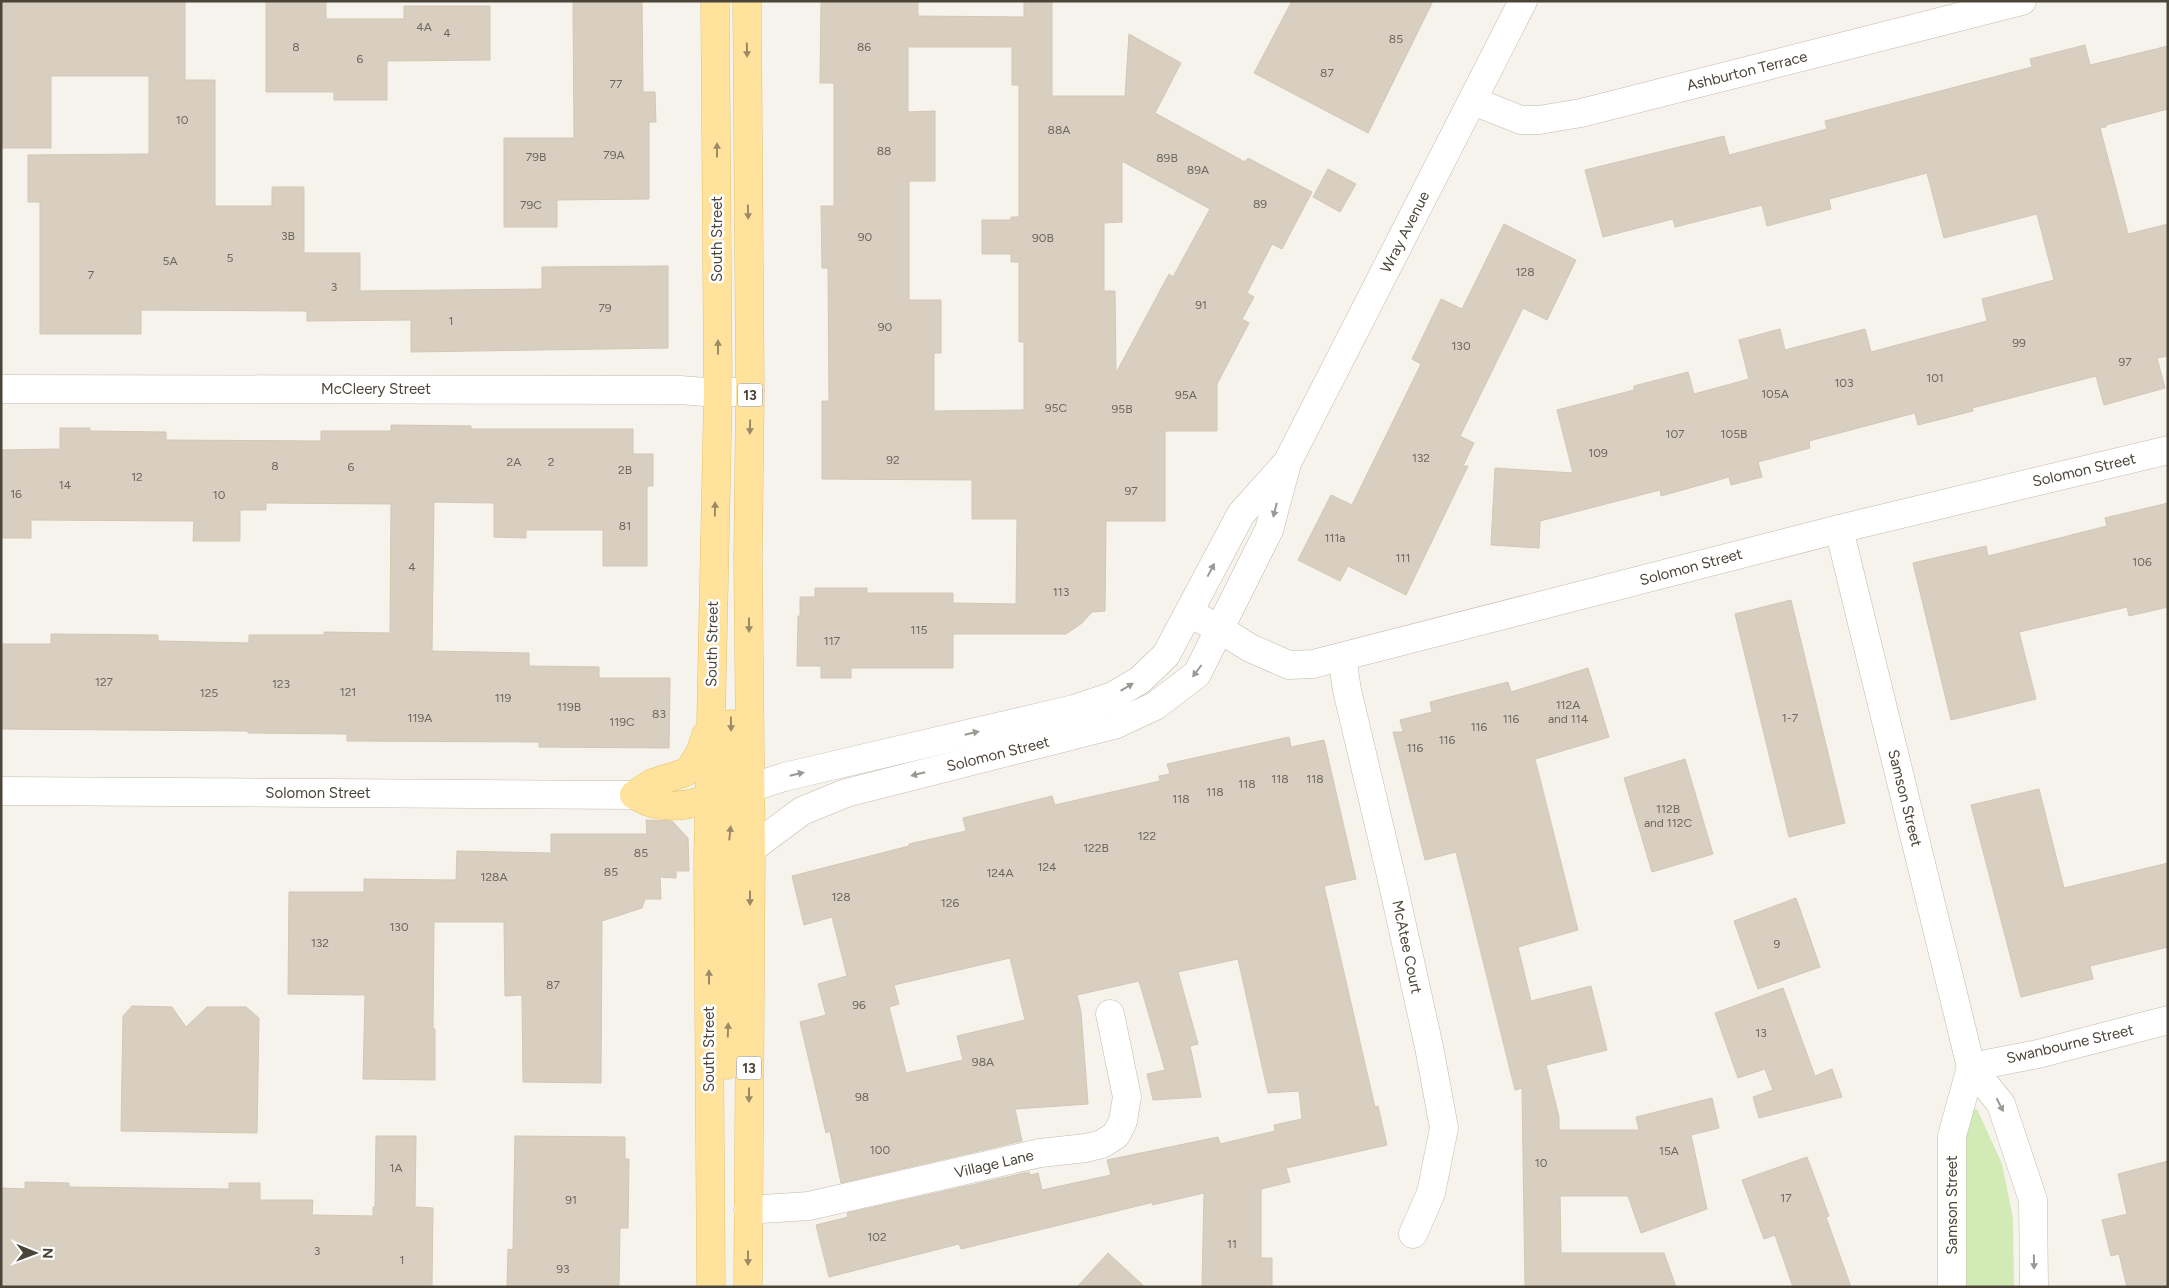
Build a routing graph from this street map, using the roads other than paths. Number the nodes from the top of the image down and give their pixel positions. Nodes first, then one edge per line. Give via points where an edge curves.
1 (716, 1) edge
2 (746, 1) edge
3 (1523, 1) edge
4 (2022, 1) edge
5 (1472, 101) junction
6 (1, 388) edge
7 (750, 391) junction
8 (718, 393) junction
9 (2168, 450) edge
10 (1286, 463) junction
11 (1839, 529) junction
12 (1188, 613) junction
13 (1220, 629) junction
14 (1342, 657) junction
15 (710, 718) junction
16 (668, 777) junction
17 (723, 787) junction
18 (1, 791) edge
19 (634, 795) junction
20 (670, 805) junction
21 (708, 835) junction
22 (751, 849) junction
23 (1110, 1014) dead end
24 (2168, 1020) edge
25 (1971, 1067) junction
26 (710, 1183) junction
27 (748, 1210) junction
28 (1413, 1234) dead end
29 (711, 1287) edge
30 (748, 1287) edge
31 (1952, 1287) edge
32 (2034, 1287) edge

8 -> 1 main road, South Street / 13
2 -> 7 main road, South Street / 13
3 - 5 street, Wray Avenue
4 - 5 street, Ashburton Terrace via 1581,113 1521,120
5 - 10 street, Wray Avenue
6 - 8 street, McCleery Street via 670,390
7 - 8 street, McCleery Street
7 -> 17 main road, South Street / 13 via 748,556
15 -> 8 main road, South Street / 13
9 - 11 street, Solomon Street
12 -> 10 street, Wray Avenue via 1241,514
10 -> 13 street, Wray Avenue via 1269,530
11 - 14 street, Solomon Street
11 - 25 street, Samson Street
12 - 13 street, Solomon Street
17 -> 12 street, Solomon Street via 784,777 1074,709 1113,696 1140,680 1166,655
13 - 14 street, Solomon Street via 1250,648 1289,665 1313,664
13 -> 22 street, Solomon Street via 1197,674 1155,706 1136,716 846,793 802,811
14 - 28 street, McAtee Court via 1425,1028 1444,1128 1431,1193
15 - 16 main road via 704,746 694,764 684,773
15 - 17 main road, South Street / 13
16 - 17 main road
16 - 19 main road via 645,786
17 - 20 main road via 688,805
17 - 21 main road, South Street / 13
17 - 22 main road, South Street / 13
26 -> 17 main road via 723,1109 727,1062 729,837 737,804
18 - 19 street, Solomon Street
19 - 20 main road via 654,804
20 - 21 main road via 691,814
26 -> 21 main road, South Street / 13
22 -> 27 main road, South Street / 13
23 - 27 street, Village Lane via 1127,1097 1123,1122 1116,1135 1102,1144 1040,1153 809,1206
24 - 25 street, Swanbourne Street via 2038,1054
25 - 31 street, Samson Street via 1952,1136
25 -> 32 street, Samson Street via 2001,1104 2033,1200
26 - 29 main road, South Street / 13
27 -> 30 main road, South Street / 13

